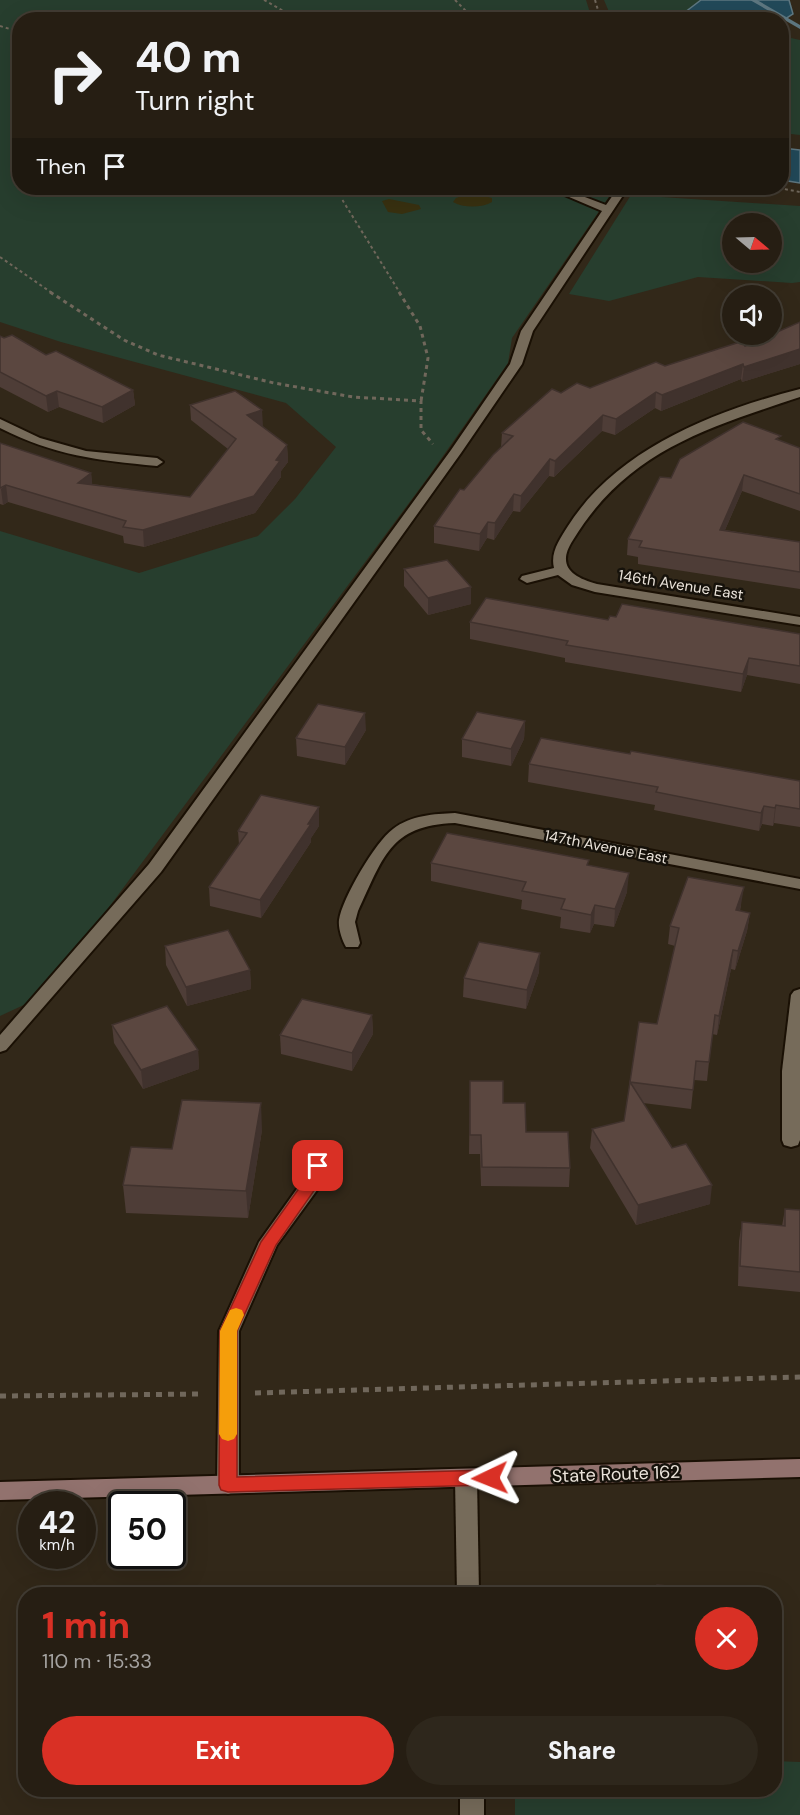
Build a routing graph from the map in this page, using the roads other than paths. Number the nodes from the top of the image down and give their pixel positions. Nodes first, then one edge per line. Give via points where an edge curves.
1 (571, 195) edge
2 (618, 195) edge
3 (607, 209) junction
4 (800, 393) edge
5 (784, 398) junction
6 (800, 407) edge
7 (0, 423) edge
8 (158, 462) dead end
9 (561, 570) junction
10 (527, 579) dead end
11 (800, 621) edge
12 (800, 884) edge
13 (352, 943) dead end
14 (800, 995) edge
15 (0, 1046) edge
16 (791, 1140) dead end
17 (318, 1166) dead end
18 (800, 1468) edge
19 (466, 1478) junction
20 (228, 1485) junction
21 (0, 1491) edge
22 (468, 1587) edge
23 (472, 1797) edge
24 (472, 1815) edge

1 - 3 street
2 - 3 street
3 - 15 street via 527,331 516,364 156,868
4 - 5 street
5 - 6 street
5 - 9 street via 671,440 612,481 583,511 566,539 557,556
7 - 8 street via 36,441 85,455
9 - 10 street
9 - 11 street, 146th Avenue East via 580,584 595,588
12 - 13 street, 147th Avenue East via 438,817 412,824 382,847 350,911 347,922
14 - 16 street via 791,1071
17 - 20 street via 313,1181 269,1242 228,1331
18 - 19 main road, State Route 162
19 - 20 main road, State Route 162
19 - 22 street
20 - 21 main road, State Route 162
23 - 24 street

